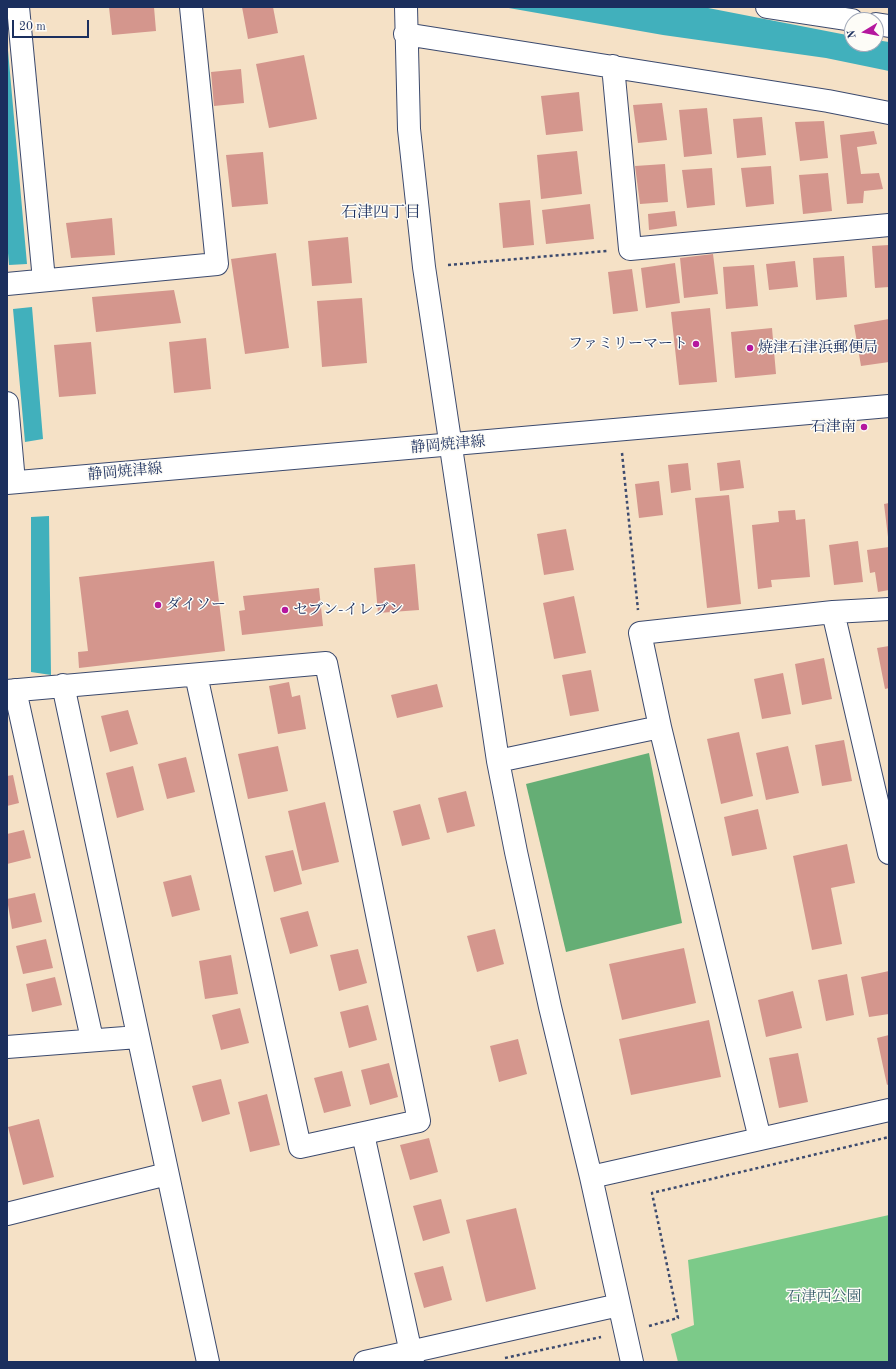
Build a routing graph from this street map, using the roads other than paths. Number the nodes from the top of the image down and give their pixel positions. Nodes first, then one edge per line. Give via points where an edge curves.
1 (18, 7) edge
2 (191, 7) edge
3 (406, 7) edge
4 (767, 7) edge
5 (844, 19) edge
6 (405, 34) junction
7 (613, 66) junction
8 (889, 113) edge
9 (889, 225) edge
10 (44, 280) junction
11 (7, 284) edge
12 (7, 403) edge
13 (889, 406) edge
14 (452, 444) junction
15 (11, 482) edge
16 (889, 609) edge
17 (833, 612) junction
18 (196, 675) junction
19 (63, 685) junction
20 (11, 691) edge
21 (660, 727) junction
22 (498, 761) junction
23 (889, 853) edge
24 (138, 1037) junction
25 (92, 1039) junction
26 (7, 1047) edge
27 (889, 1110) edge
28 (363, 1134) junction
29 (760, 1139) junction
30 (167, 1174) junction
31 (591, 1177) junction
32 (7, 1214) edge
33 (619, 1305) junction
34 (412, 1357) edge
35 (208, 1362) edge
36 (365, 1362) edge
37 (632, 1362) edge

1 - 10 street
2 - 10 street via 217,264
3 - 6 street
4 - 5 street
6 - 7 street
6 - 14 street via 409,129 424,267
7 - 8 street
7 - 9 street via 630,249
10 - 11 street
12 - 15 street
13 - 14 street, 静岡焼津線
14 - 15 street, 静岡焼津線
14 - 22 street
16 - 17 street
17 - 21 street via 640,633
17 - 23 street
18 - 19 street
18 - 28 street via 300,1147
18 - 28 street via 326,663 419,1121
19 - 20 street
19 - 24 street
20 - 25 street
21 - 22 street
21 - 29 street
22 - 31 street via 550,1007
24 - 25 street
24 - 30 street
25 - 26 street
27 - 29 street
28 - 34 street
29 - 31 street
30 - 32 street
30 - 35 street
31 - 33 street
33 - 34 street
33 - 37 street
34 - 36 street

